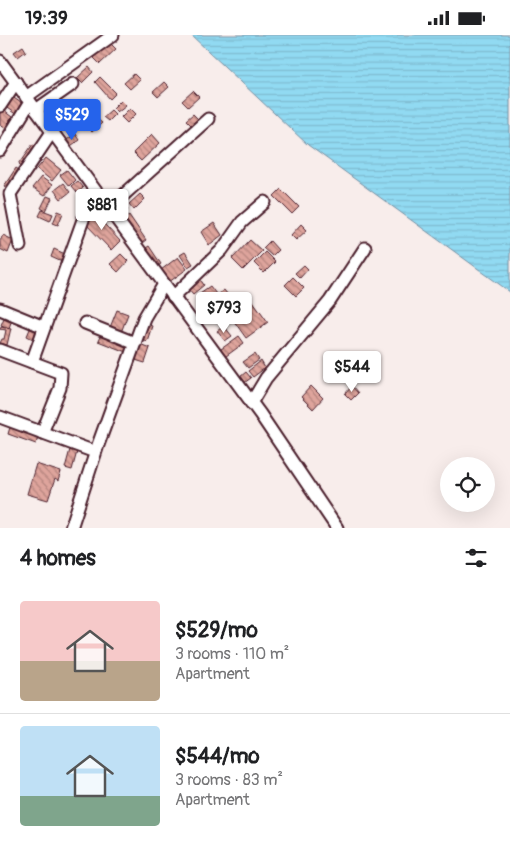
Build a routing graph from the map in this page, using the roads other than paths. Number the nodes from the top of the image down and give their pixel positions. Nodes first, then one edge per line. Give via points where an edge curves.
1 (113, 35) edge
2 (0, 61) edge
3 (16, 83) junction
4 (73, 84) dead end
5 (31, 103) junction
6 (0, 106) edge
7 (208, 119) dead end
8 (52, 133) junction
9 (0, 151) edge
10 (265, 201) dead end
11 (104, 204) junction
12 (20, 247) dead end
13 (365, 248) dead end
14 (164, 284) junction
15 (173, 297) junction
16 (0, 309) edge
17 (85, 323) dead end
18 (44, 327) junction
19 (135, 343) junction
20 (0, 350) edge
21 (32, 362) junction
22 (251, 403) junction
23 (0, 417) edge
24 (42, 433) junction
25 (95, 452) junction
26 (71, 528) edge
27 (337, 528) edge

1 - 5 street
2 - 3 street
3 - 5 street
3 - 6 street
4 - 5 street
5 - 8 street
5 - 9 street
7 - 11 street
8 - 11 street
8 - 12 street via 10,194
10 - 15 street via 242,222 222,251
11 - 14 street
11 - 18 street via 84,217
13 - 22 street via 330,301 266,378
14 - 15 street
14 - 19 street via 144,318
15 - 22 street
16 - 18 street
17 - 19 street
18 - 21 street
19 - 25 street
20 - 21 street
21 - 24 street via 62,373 60,388
22 - 27 street
23 - 24 street
24 - 25 street
25 - 26 street

